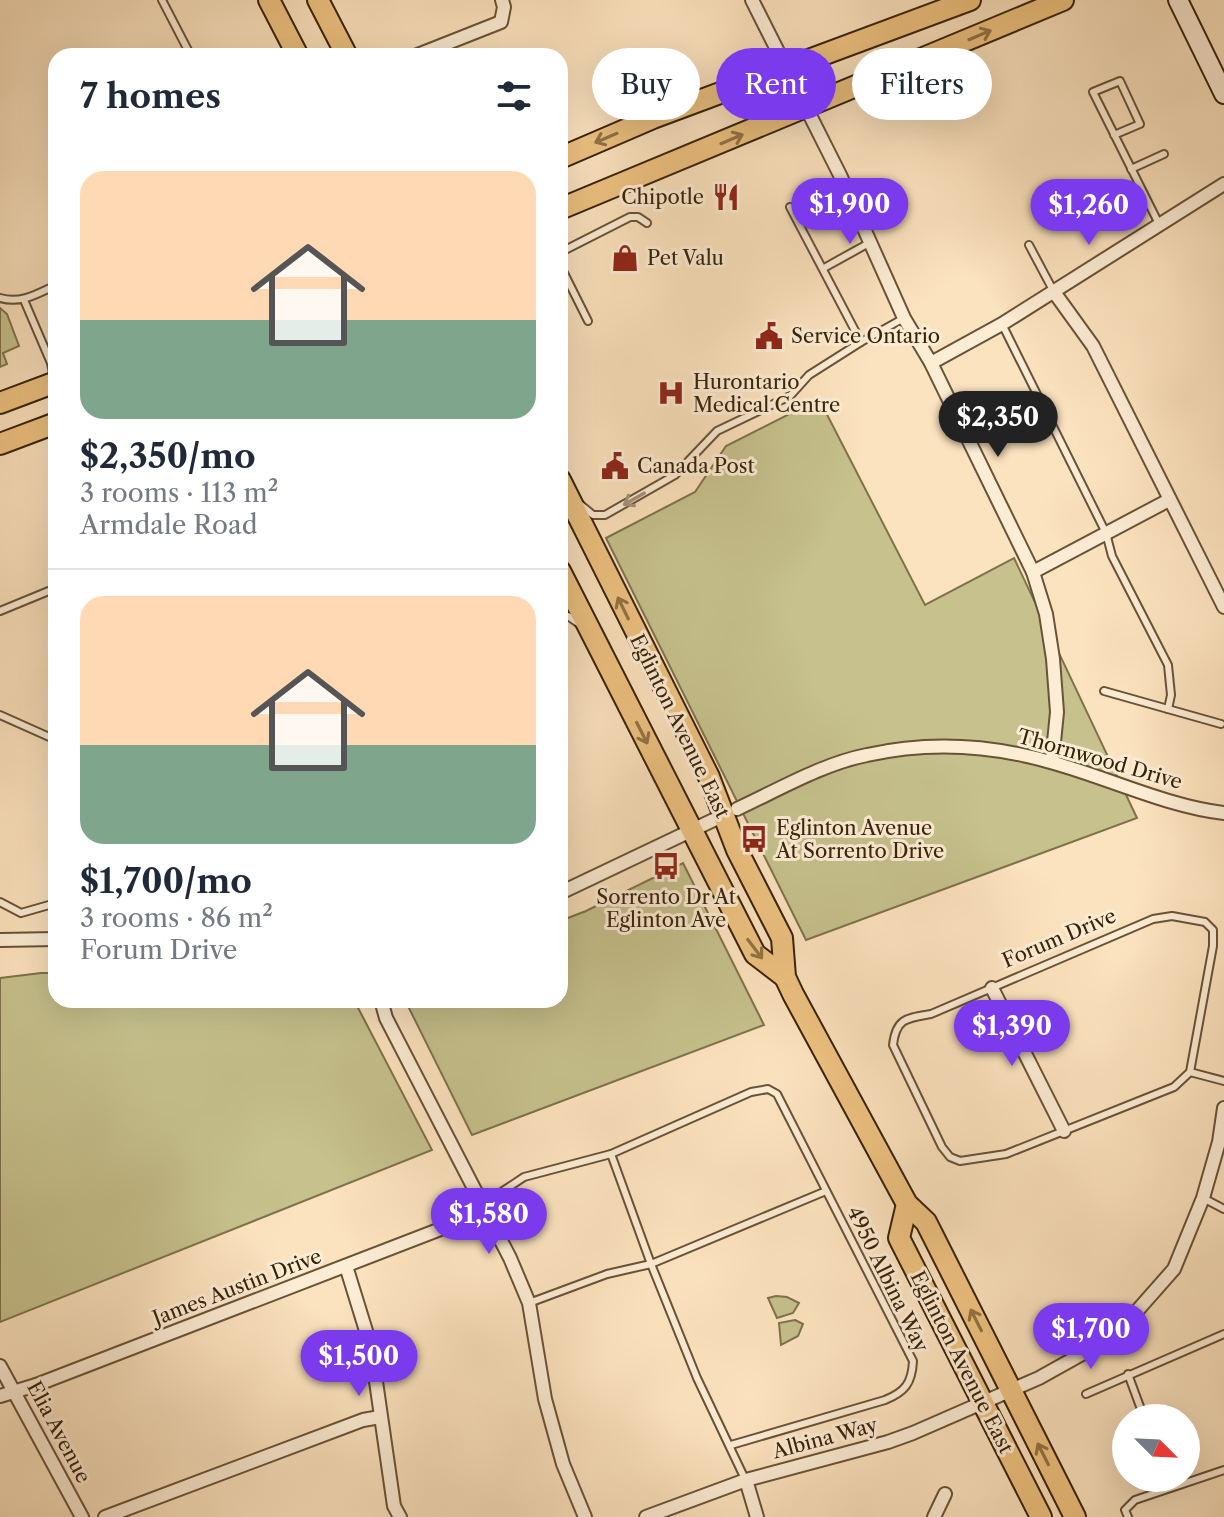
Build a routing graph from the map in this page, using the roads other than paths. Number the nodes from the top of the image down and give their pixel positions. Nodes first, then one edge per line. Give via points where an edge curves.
1 (162, 0) edge
2 (269, 0) edge
3 (318, 0) edge
4 (502, 0) edge
5 (752, 0) edge
6 (1063, 0) edge
7 (1178, 0) edge
8 (960, 2) edge
9 (187, 48) edge
10 (294, 48) edge
11 (344, 48) edge
12 (435, 48) edge
13 (775, 48) edge
14 (836, 50) edge
15 (1224, 94) edge
16 (716, 95) edge
17 (836, 95) edge
18 (776, 120) edge
19 (811, 120) edge
20 (1114, 135) junction
21 (1164, 154) dead end
22 (568, 155) edge
23 (1131, 169) junction
24 (1224, 184) edge
25 (568, 206) edge
26 (790, 207) dead end
27 (647, 223) dead end
28 (1159, 224) junction
29 (869, 243) junction
30 (1029, 245) dead end
31 (568, 250) edge
32 (824, 268) junction
33 (568, 281) edge
34 (48, 289) edge
35 (1054, 292) junction
36 (0, 298) edge
37 (24, 300) junction
38 (904, 318) junction
39 (588, 321) dead end
40 (1002, 324) junction
41 (861, 342) junction
42 (48, 356) edge
43 (931, 363) junction
44 (48, 386) edge
45 (0, 403) edge
46 (48, 426) edge
47 (0, 444) edge
48 (568, 491) edge
49 (568, 496) edge
50 (1169, 500) junction
51 (1106, 533) junction
52 (1033, 572) junction
53 (568, 587) edge
54 (48, 591) edge
55 (1224, 607) edge
56 (0, 611) edge
57 (568, 616) edge
58 (591, 632) junction
59 (1104, 691) dead end
60 (1168, 709) junction
61 (0, 715) edge
62 (1221, 724) dead end
63 (48, 736) edge
64 (1052, 762) junction
65 (730, 812) junction
66 (1224, 813) edge
67 (692, 830) junction
68 (568, 889) edge
69 (0, 902) edge
70 (48, 905) edge
71 (48, 939) edge
72 (0, 940) edge
73 (785, 977) junction
74 (992, 988) junction
75 (383, 1008) edge
76 (1190, 1072) junction
77 (1224, 1081) edge
78 (1224, 1108) edge
79 (1064, 1131) junction
80 (611, 1154) junction
81 (826, 1191) junction
82 (1203, 1198) junction
83 (907, 1204) junction
84 (484, 1208) junction
85 (1224, 1209) edge
86 (651, 1264) junction
87 (346, 1266) junction
88 (529, 1303) junction
89 (1224, 1334) edge
90 (0, 1366) edge
91 (1128, 1374) junction
92 (1011, 1390) junction
93 (16, 1393) junction
94 (1086, 1394) dead end
95 (0, 1396) edge
96 (983, 1402) junction
97 (1139, 1404) edge
98 (380, 1417) junction
99 (731, 1445) junction
100 (1224, 1470) edge
101 (746, 1480) junction
102 (945, 1494) dead end
103 (82, 1517) edge
104 (105, 1517) edge
105 (400, 1517) edge
106 (585, 1517) edge
107 (646, 1517) edge
108 (757, 1517) edge
109 (934, 1517) edge
110 (1041, 1517) edge
111 (1075, 1517) edge
112 (1128, 1517) edge

1 - 9 lane
2 - 10 main road
3 - 11 main road
4 - 12 street via 501,22
5 - 13 street
17 -> 6 main road
7 - 15 street
8 - 14 main road
16 -> 22 main road
25 -> 18 main road
19 - 29 street
20 - 20 lane via 1093,92 1120,81 1140,124
20 - 23 lane
21 - 23 lane
23 - 28 lane
24 - 28 street
26 - 32 lane
27 - 31 lane via 630,217
28 - 35 street
29 - 32 lane
29 - 38 street
30 - 35 lane
32 - 41 lane
33 - 39 lane
34 - 37 lane
35 - 40 street
35 - 50 street via 1093,346
36 - 37 lane
37 - 42 lane
38 - 41 lane
38 - 43 street
40 - 43 street
40 - 51 lane
41 -> 48 lane via 809,375 790,396 717,431 675,475 605,515 593,515
43 - 52 street
44 - 45 main road
46 - 47 main road
65 -> 49 main road, Eglinton Avenue East
50 - 51 street
50 - 55 street
51 - 52 street
51 - 60 lane via 1112,556 1168,665
52 - 64 street via 1053,659 1057,712
53 - 58 main road, Eglinton Avenue East
54 - 56 lane
57 - 58 lane
58 -> 67 main road, Eglinton Avenue East
59 - 60 lane
60 - 62 lane
61 - 63 lane
64 - 65 street, Thornwood Drive via 989,749 932,745 865,755
64 - 66 street, Thornwood Drive
65 - 67 street, Thornwood Drive
65 - 73 main road, Eglinton Avenue East via 737,850 782,938
67 - 68 street, Thornwood Drive
67 -> 73 main road, Eglinton Avenue East via 755,954
69 - 70 lane via 21,913
71 - 72 street
73 - 83 main road, Eglinton Avenue East
74 - 76 lane, Forum Drive via 1153,919 1172,916 1205,922 1213,930 1213,946
74 - 79 street
74 - 79 lane, Forum Drive via 931,1014 905,1019 894,1030 893,1045 942,1147 950,1157 973,1160 1006,1154
75 - 84 street
76 - 77 lane
76 - 79 lane, Forum Drive via 1174,1087
78 - 82 street
80 - 81 lane, 4950 Albina Way via 768,1089 783,1104
80 - 84 lane, 4950 Albina Way via 524,1177
80 - 86 lane
81 - 86 lane, 4950 Albina Way
81 - 99 lane, 4950 Albina Way via 913,1361 912,1377 899,1394 885,1400
82 - 85 lane
82 - 92 street via 1174,1269 1129,1320 1084,1354
92 -> 83 main road, Eglinton Avenue East via 926,1222
83 - 96 main road, Eglinton Avenue East via 899,1238
84 - 87 street, James Austin Drive
84 - 88 street
86 - 88 lane, 4950 Albina Way
86 - 99 lane via 697,1378
87 - 93 street, James Austin Drive
87 - 98 street via 371,1347
88 - 106 street via 545,1399
89 - 91 lane
90 - 93 street, Elia Avenue
91 - 94 lane
91 - 97 lane
92 - 96 street, Albina Way
111 -> 92 main road, Eglinton Avenue East
93 - 95 street, James Austin Drive
93 - 103 street, Elia Avenue
96 - 101 street, Albina Way via 888,1442
96 - 110 main road, Eglinton Avenue East
98 - 104 street
98 - 105 street
99 - 101 lane
100 - 112 lane via 1135,1500 1125,1510
101 - 107 street, Albina Way
101 - 108 street
102 - 109 street

